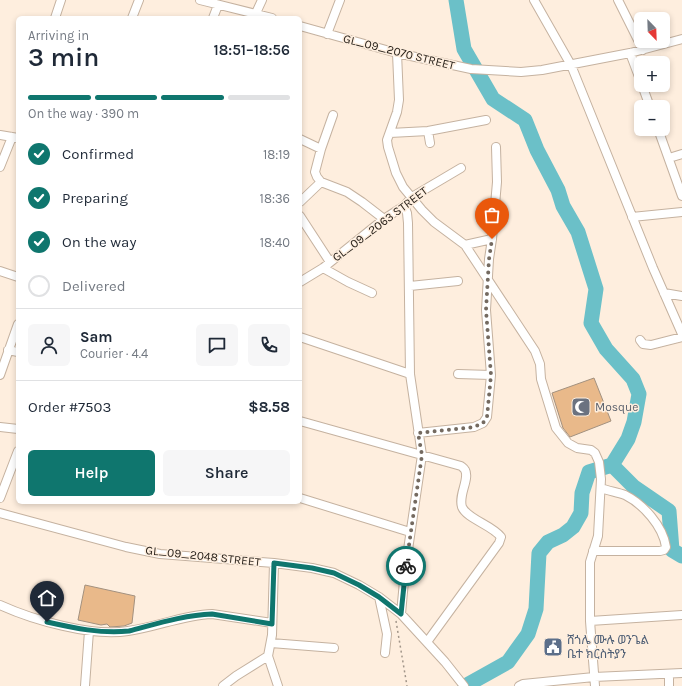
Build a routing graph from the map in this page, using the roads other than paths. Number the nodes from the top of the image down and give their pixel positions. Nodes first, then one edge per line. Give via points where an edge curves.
1 (61, 0) edge
2 (139, 0) edge
3 (200, 0) edge
4 (262, 0) edge
5 (340, 0) edge
6 (534, 0) edge
7 (618, 0) edge
8 (218, 5) junction
9 (256, 13) junction
10 (56, 16) edge
11 (133, 16) edge
12 (214, 16) edge
13 (266, 16) edge
14 (302, 27) edge
15 (327, 34) junction
16 (682, 39) edge
17 (643, 50) junction
18 (397, 53) junction
19 (630, 53) junction
20 (634, 63) edge
21 (571, 65) junction
22 (333, 115) dead end
23 (486, 120) dead end
24 (428, 131) junction
25 (390, 133) junction
26 (0, 135) edge
27 (661, 136) edge
28 (15, 138) edge
29 (302, 140) edge
30 (430, 142) dead end
31 (496, 147) dead end
32 (321, 148) junction
33 (682, 154) edge
34 (669, 158) junction
35 (0, 167) edge
36 (460, 168) dead end
37 (321, 182) junction
38 (682, 196) edge
39 (412, 197) junction
40 (302, 200) edge
41 (404, 206) junction
42 (682, 212) edge
43 (632, 217) junction
44 (302, 219) edge
45 (384, 219) junction
46 (492, 239) junction
47 (466, 245) junction
48 (330, 262) junction
49 (323, 268) junction
50 (0, 271) edge
51 (16, 276) edge
52 (488, 279) junction
53 (302, 281) edge
54 (458, 281) dead end
55 (410, 286) junction
56 (372, 293) dead end
57 (664, 293) junction
58 (682, 296) edge
59 (16, 329) edge
60 (682, 335) edge
61 (302, 338) edge
62 (640, 340) dead end
63 (8, 350) junction
64 (16, 352) edge
65 (410, 374) junction
66 (458, 374) dead end
67 (0, 375) edge
68 (491, 375) junction
69 (302, 422) edge
70 (0, 427) edge
71 (16, 429) edge
72 (418, 433) junction
73 (422, 455) junction
74 (16, 456) edge
75 (601, 488) junction
76 (0, 498) edge
77 (302, 499) edge
78 (0, 513) edge
79 (410, 532) junction
80 (593, 551) junction
81 (274, 563) junction
82 (379, 597) junction
83 (0, 605) edge
84 (398, 612) junction
85 (682, 615) edge
86 (590, 621) junction
87 (272, 624) junction
88 (89, 631) junction
89 (427, 642) junction
90 (271, 643) junction
91 (334, 648) dead end
92 (385, 653) dead end
93 (268, 656) junction
94 (682, 673) edge
95 (669, 674) junction
96 (594, 677) junction
97 (522, 685) edge
98 (85, 686) edge
99 (224, 686) edge
100 (278, 686) edge
101 (464, 686) edge
102 (595, 686) edge
103 (670, 686) edge

1 - 10 street
2 - 11 street
3 - 8 street
4 - 9 street
5 - 15 street, GL_09_2070 STREET
6 - 21 street
7 - 17 street
8 - 9 street
8 - 12 street
9 - 13 street
14 - 15 street, GL_09_2070 STREET
15 - 18 street, GL_09_2070 STREET
16 - 17 street, GL_09_2070 STREET
17 - 19 street, GL_09_2070 STREET
18 - 21 street, GL_09_2070 STREET via 471,69 521,72
18 - 25 street via 399,100
19 - 20 street
19 - 21 street, GL_09_2070 STREET
21 - 43 street
22 - 32 street
23 - 24 street
24 - 25 street
24 - 30 street
25 - 39 street via 388,147 396,173
26 - 28 street
27 - 34 street
28 - 35 street
29 - 32 street
31 - 46 street via 497,182
32 - 37 street via 315,172
33 - 34 street
34 - 38 street
36 - 39 street, GL_09_2063 STREET
37 - 40 street
37 - 45 street via 347,192
39 - 41 street, GL_09_2063 STREET
39 - 47 street via 434,222
41 - 45 street, GL_09_2063 STREET
41 - 55 street via 408,223
42 - 43 street
43 - 57 street
44 - 48 street
45 - 48 street, GL_09_2063 STREET
46 - 47 street
46 - 52 street
47 - 52 street
48 - 49 street, GL_09_2063 STREET
49 - 53 street, GL_09_2063 STREET
49 - 56 street
50 - 51 street
52 - 68 street via 486,310
52 - 75 street via 535,351 556,428 568,443 596,453 600,462
54 - 55 street
55 - 65 street
57 - 58 street
57 - 60 street
59 - 63 street
60 - 62 street via 651,345 643,344
61 - 65 street
63 - 64 street
63 - 67 street
65 - 72 street
66 - 68 street
68 - 72 street via 487,417 483,423 474,427
69 - 73 street
70 - 71 street
72 - 73 street
73 - 79 street
73 - 89 street via 461,466 465,470 462,507 466,513 501,537
74 - 76 street
75 - 80 street via 598,536
75 - 80 street via 624,495 638,504 659,529 666,547 660,551
77 - 79 street
78 - 81 street, GL_09_2048 STREET via 160,554
79 - 84 street
80 - 86 street via 590,562
81 - 82 street, GL_09_2048 STREET via 334,573
81 - 87 street
82 - 84 street, GL_09_2048 STREET
82 - 92 street via 387,634
83 - 88 street via 47,622
84 - 89 street, GL_09_2048 STREET
85 - 86 street
86 - 96 street
87 - 88 street via 208,614 129,631
87 - 90 street
88 - 98 street
89 - 101 street, GL_09_2048 STREET
90 - 91 street
90 - 93 street
93 - 99 street
93 - 100 street
94 - 95 street
95 - 96 street
95 - 103 street
96 - 97 street
96 - 102 street

